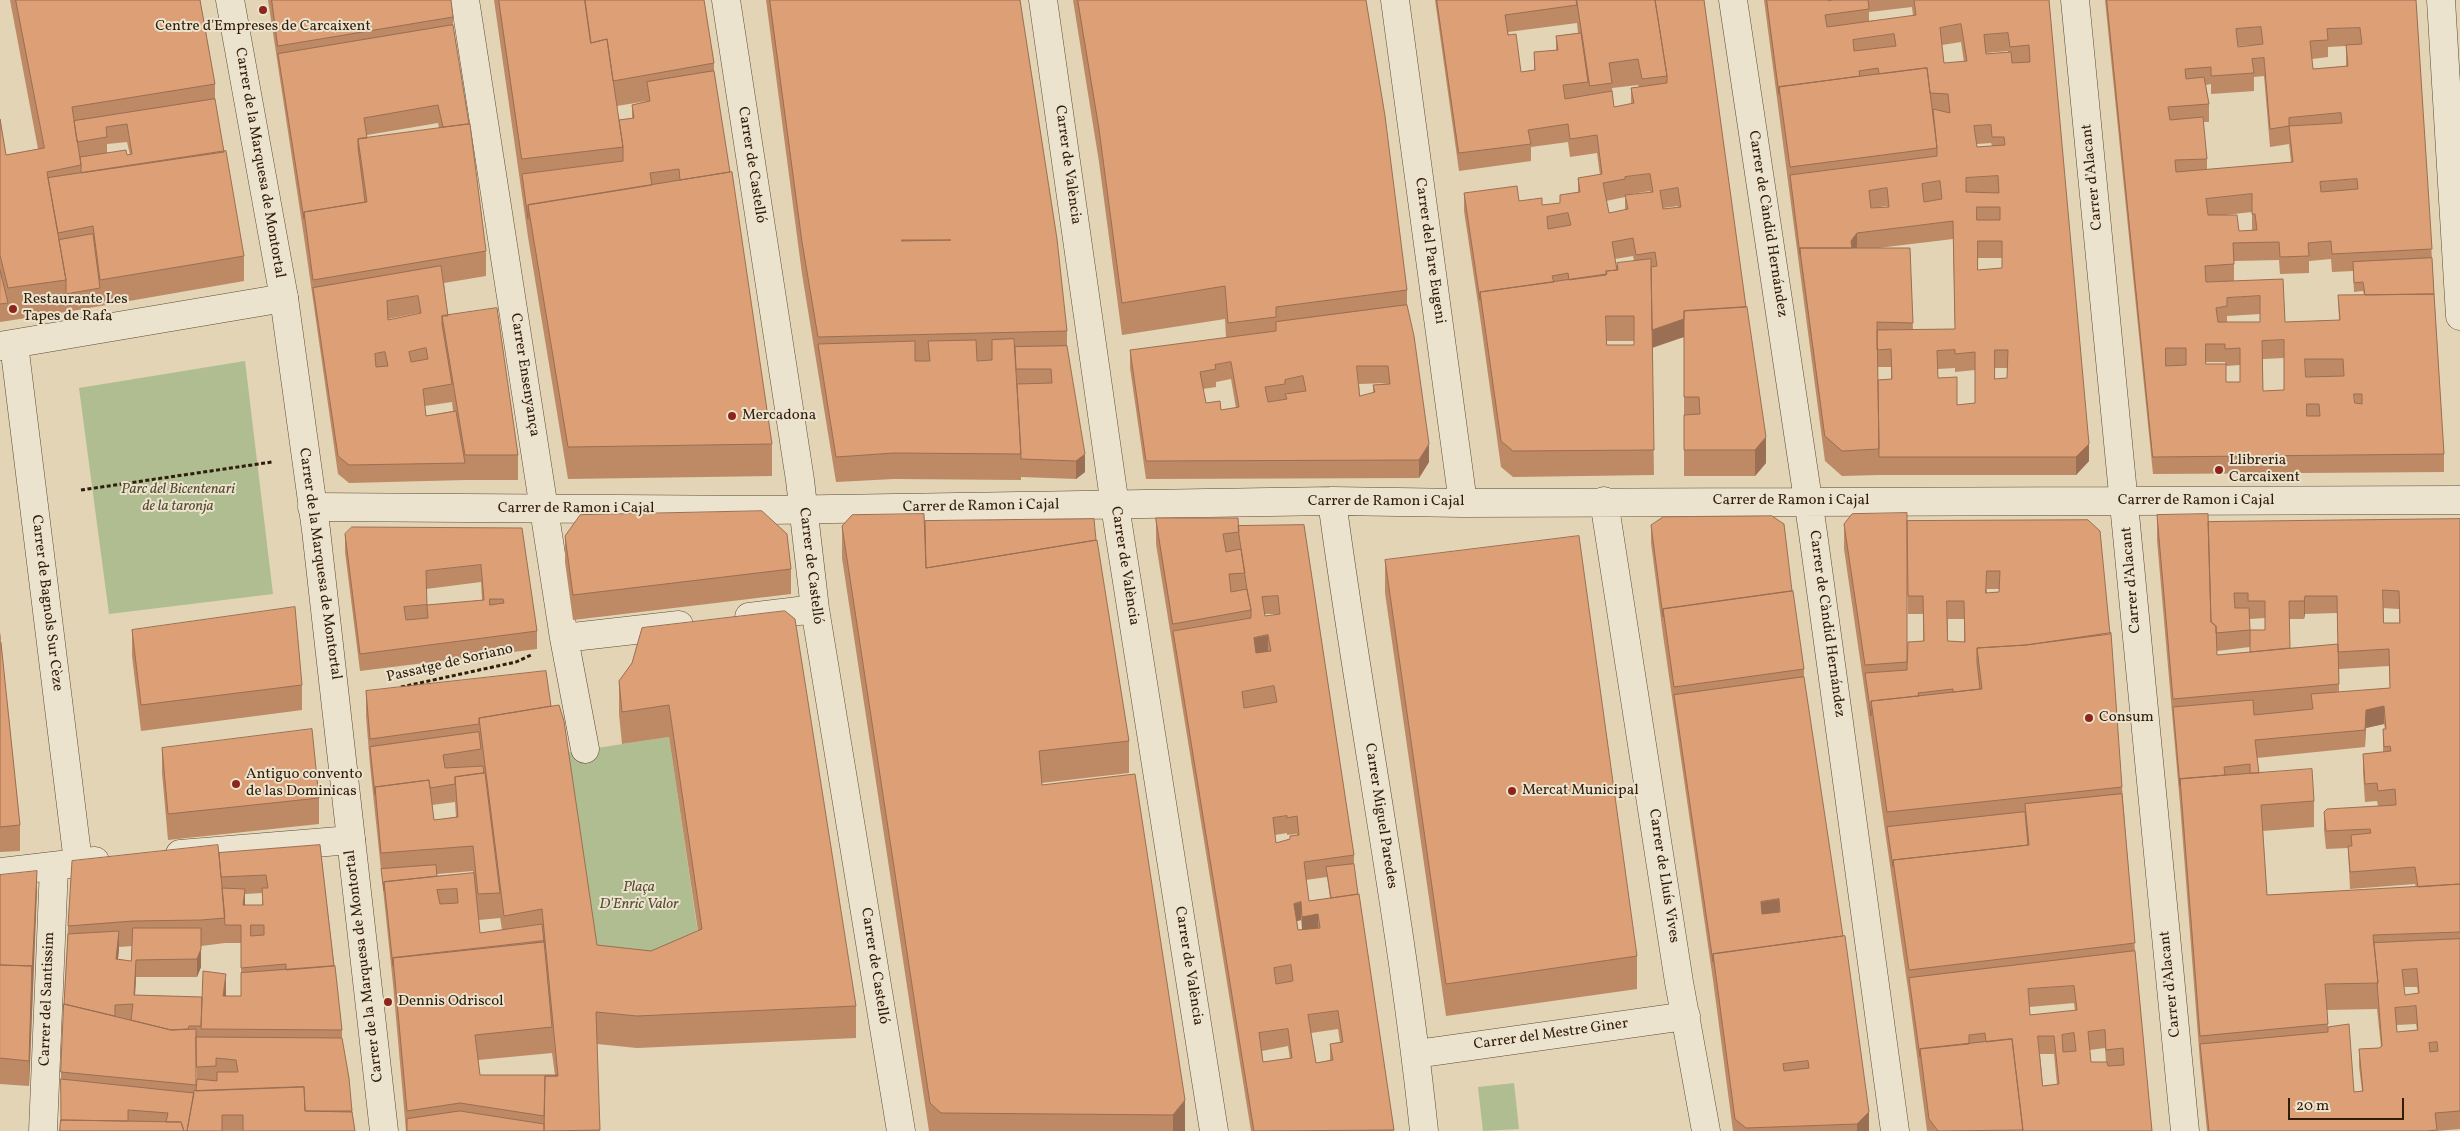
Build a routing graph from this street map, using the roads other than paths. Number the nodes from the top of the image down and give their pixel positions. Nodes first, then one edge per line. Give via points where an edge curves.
1 (230, 0) edge
2 (465, 0) edge
3 (726, 0) edge
4 (1043, 0) edge
5 (1395, 0) edge
6 (1733, 0) edge
7 (2075, 0) edge
8 (2441, 0) edge
9 (2456, 202) edge
10 (284, 298) junction
11 (2460, 316) edge
12 (7, 345) edge
13 (2460, 500) edge
14 (1332, 501) junction
15 (1604, 501) junction
16 (2124, 501) junction
17 (1808, 502) junction
18 (1463, 503) junction
19 (1115, 506) junction
20 (312, 507) junction
21 (802, 509) junction
22 (545, 510) junction
23 (815, 609) junction
24 (564, 638) junction
25 (585, 749) dead end
26 (351, 840) junction
27 (156, 856) edge
28 (117, 859) edge
29 (66, 864) junction
30 (0, 872) edge
31 (1686, 1016) junction
32 (1416, 1054) junction
33 (43, 1131) edge
34 (384, 1131) edge
35 (901, 1131) edge
36 (1214, 1131) edge
37 (1424, 1131) edge
38 (1706, 1131) edge
39 (1896, 1131) edge
40 (2185, 1131) edge

1 - 10 street, Carrer de la Marquesa de Montortal
2 - 22 street, Carrer Ensenyança
3 - 21 street, Carrer de Castelló
4 - 19 street, Carrer de València
5 - 18 street, Carrer del Pare Eugeni
6 - 17 street, Carrer de Càndid Hernández
7 - 16 street, Carrer d'Alacant
8 - 9 street
9 - 11 street
10 - 12 street
10 - 20 street, Carrer de la Marquesa de Montortal
12 - 29 street, Carrer de Bagnols Sur Cèze
13 - 16 street, Carrer de Ramon i Cajal
14 - 18 street, Carrer de Ramon i Cajal
14 - 19 street, Carrer de Ramon i Cajal
14 - 32 street, Carrer Miguel Paredes
15 - 17 street, Carrer de Ramon i Cajal
15 - 18 street, Carrer de Ramon i Cajal
15 - 31 street, Carrer de Lluís Vives
16 - 17 street, Carrer de Ramon i Cajal
16 - 40 street, Carrer d'Alacant
17 - 39 street, Carrer de Càndid Hernández
19 - 21 street, Carrer de Ramon i Cajal
19 - 36 street, Carrer de València
20 - 22 street, Carrer de Ramon i Cajal
20 - 26 street, Carrer de la Marquesa de Montortal
21 - 22 street, Carrer de Ramon i Cajal
21 - 23 street, Carrer de Castelló
22 - 24 street, Carrer Ensenyança
23 - 24 street
23 - 35 street, Carrer de Castelló
24 - 25 street, Carrer Ensenyança
26 - 27 street
26 - 34 street, Carrer de la Marquesa de Montortal
28 - 29 street
29 - 30 street
29 - 33 street, Carrer del Santissim
31 - 32 street, Carrer del Mestre Giner
31 - 38 street, Carrer de Lluís Vives
32 - 37 street, Carrer Miguel Paredes

